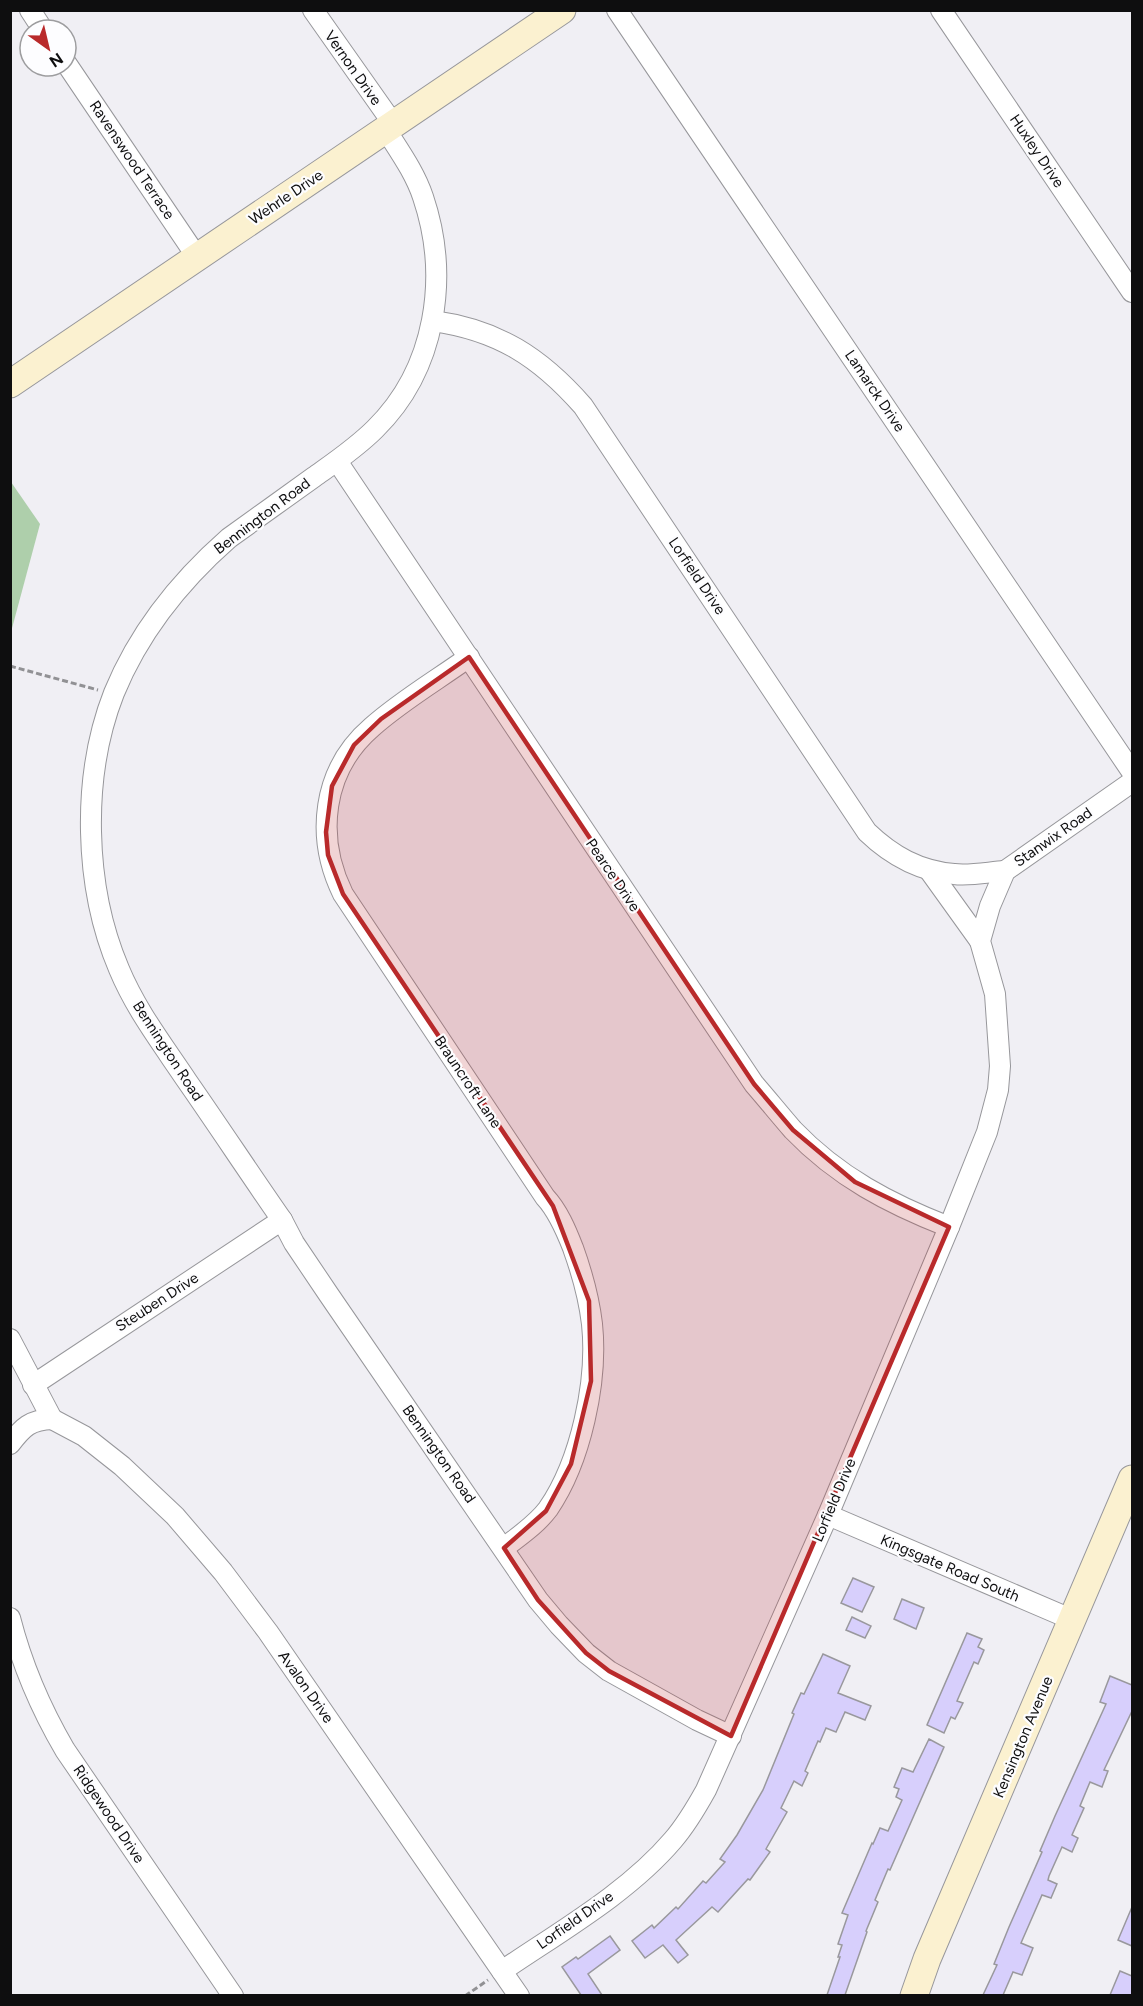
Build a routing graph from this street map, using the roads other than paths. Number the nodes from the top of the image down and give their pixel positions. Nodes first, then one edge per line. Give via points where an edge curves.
1 (313, 10) edge
2 (562, 10) edge
3 (617, 10) edge
4 (941, 10) edge
5 (76, 78) edge
6 (390, 128) junction
7 (197, 257) junction
8 (1132, 292) edge
9 (433, 321) junction
10 (10, 384) edge
11 (337, 461) junction
12 (469, 657) junction
13 (1132, 772) edge
14 (1132, 782) edge
15 (929, 870) junction
16 (1005, 871) junction
17 (980, 941) junction
18 (282, 1220) junction
19 (949, 1227) junction
20 (10, 1340) edge
21 (33, 1385) junction
22 (52, 1419) junction
23 (10, 1444) edge
24 (1132, 1479) edge
25 (828, 1515) junction
26 (504, 1548) junction
27 (10, 1618) edge
28 (1073, 1620) junction
29 (731, 1736) junction
30 (502, 1971) junction
31 (233, 1995) edge
32 (519, 1995) edge
33 (914, 1995) edge

1 - 6 street, Vernon Drive
2 - 6 street, Wehrle Drive
3 - 13 street, Lamarck Drive
4 - 8 street, Huxley Drive
5 - 7 street, Ravenswood Terrace
6 - 7 street, Wehrle Drive
6 - 9 street, Bennington Road via 423,196 432,226 437,279
7 - 10 street, Wehrle Drive
9 - 11 street, Bennington Road via 411,381 395,406
9 - 15 street, Lorfield Drive via 496,337 564,383 867,832 900,858
11 - 12 street, Pearce Drive
11 - 18 street, Bennington Road via 229,538 166,602 144,634 114,694 100,741 91,818 97,895 119,969 142,1015
12 - 19 street, Pearce Drive via 754,1084 794,1130 855,1182 883,1199
12 - 26 street, Brauncroft Lane via 381,719 354,745 333,786 326,832 328,855 343,894 553,1206 568,1235 589,1301 591,1381 571,1464 546,1511
14 - 16 street, Stanwix Road
15 - 16 street, Lorfield Drive via 956,875
15 - 17 street, Lorfield Drive
16 - 17 street, Stanwix Road
17 - 19 street, Lorfield Drive via 995,994 998,1090 987,1132
18 - 21 street, Steuben Drive
18 - 26 street, Bennington Road via 329,1295
19 - 25 street, Lorfield Drive
20 - 21 street
21 - 22 street
22 - 23 street via 32,1422
22 - 30 street, Avalon Drive via 84,1436 122,1466 175,1516 223,1572
24 - 28 street, Kensington Avenue
25 - 28 street, Kingsgate Road South
25 - 29 street, Lorfield Drive
26 - 29 street, Bennington Road via 538,1600 586,1653 609,1671
27 - 31 street, Ridgewood Drive via 29,1677 65,1750
28 - 33 street, Kensington Avenue
29 - 30 street, Lorfield Drive via 691,1816 657,1857 624,1886
30 - 32 street, Avalon Drive

